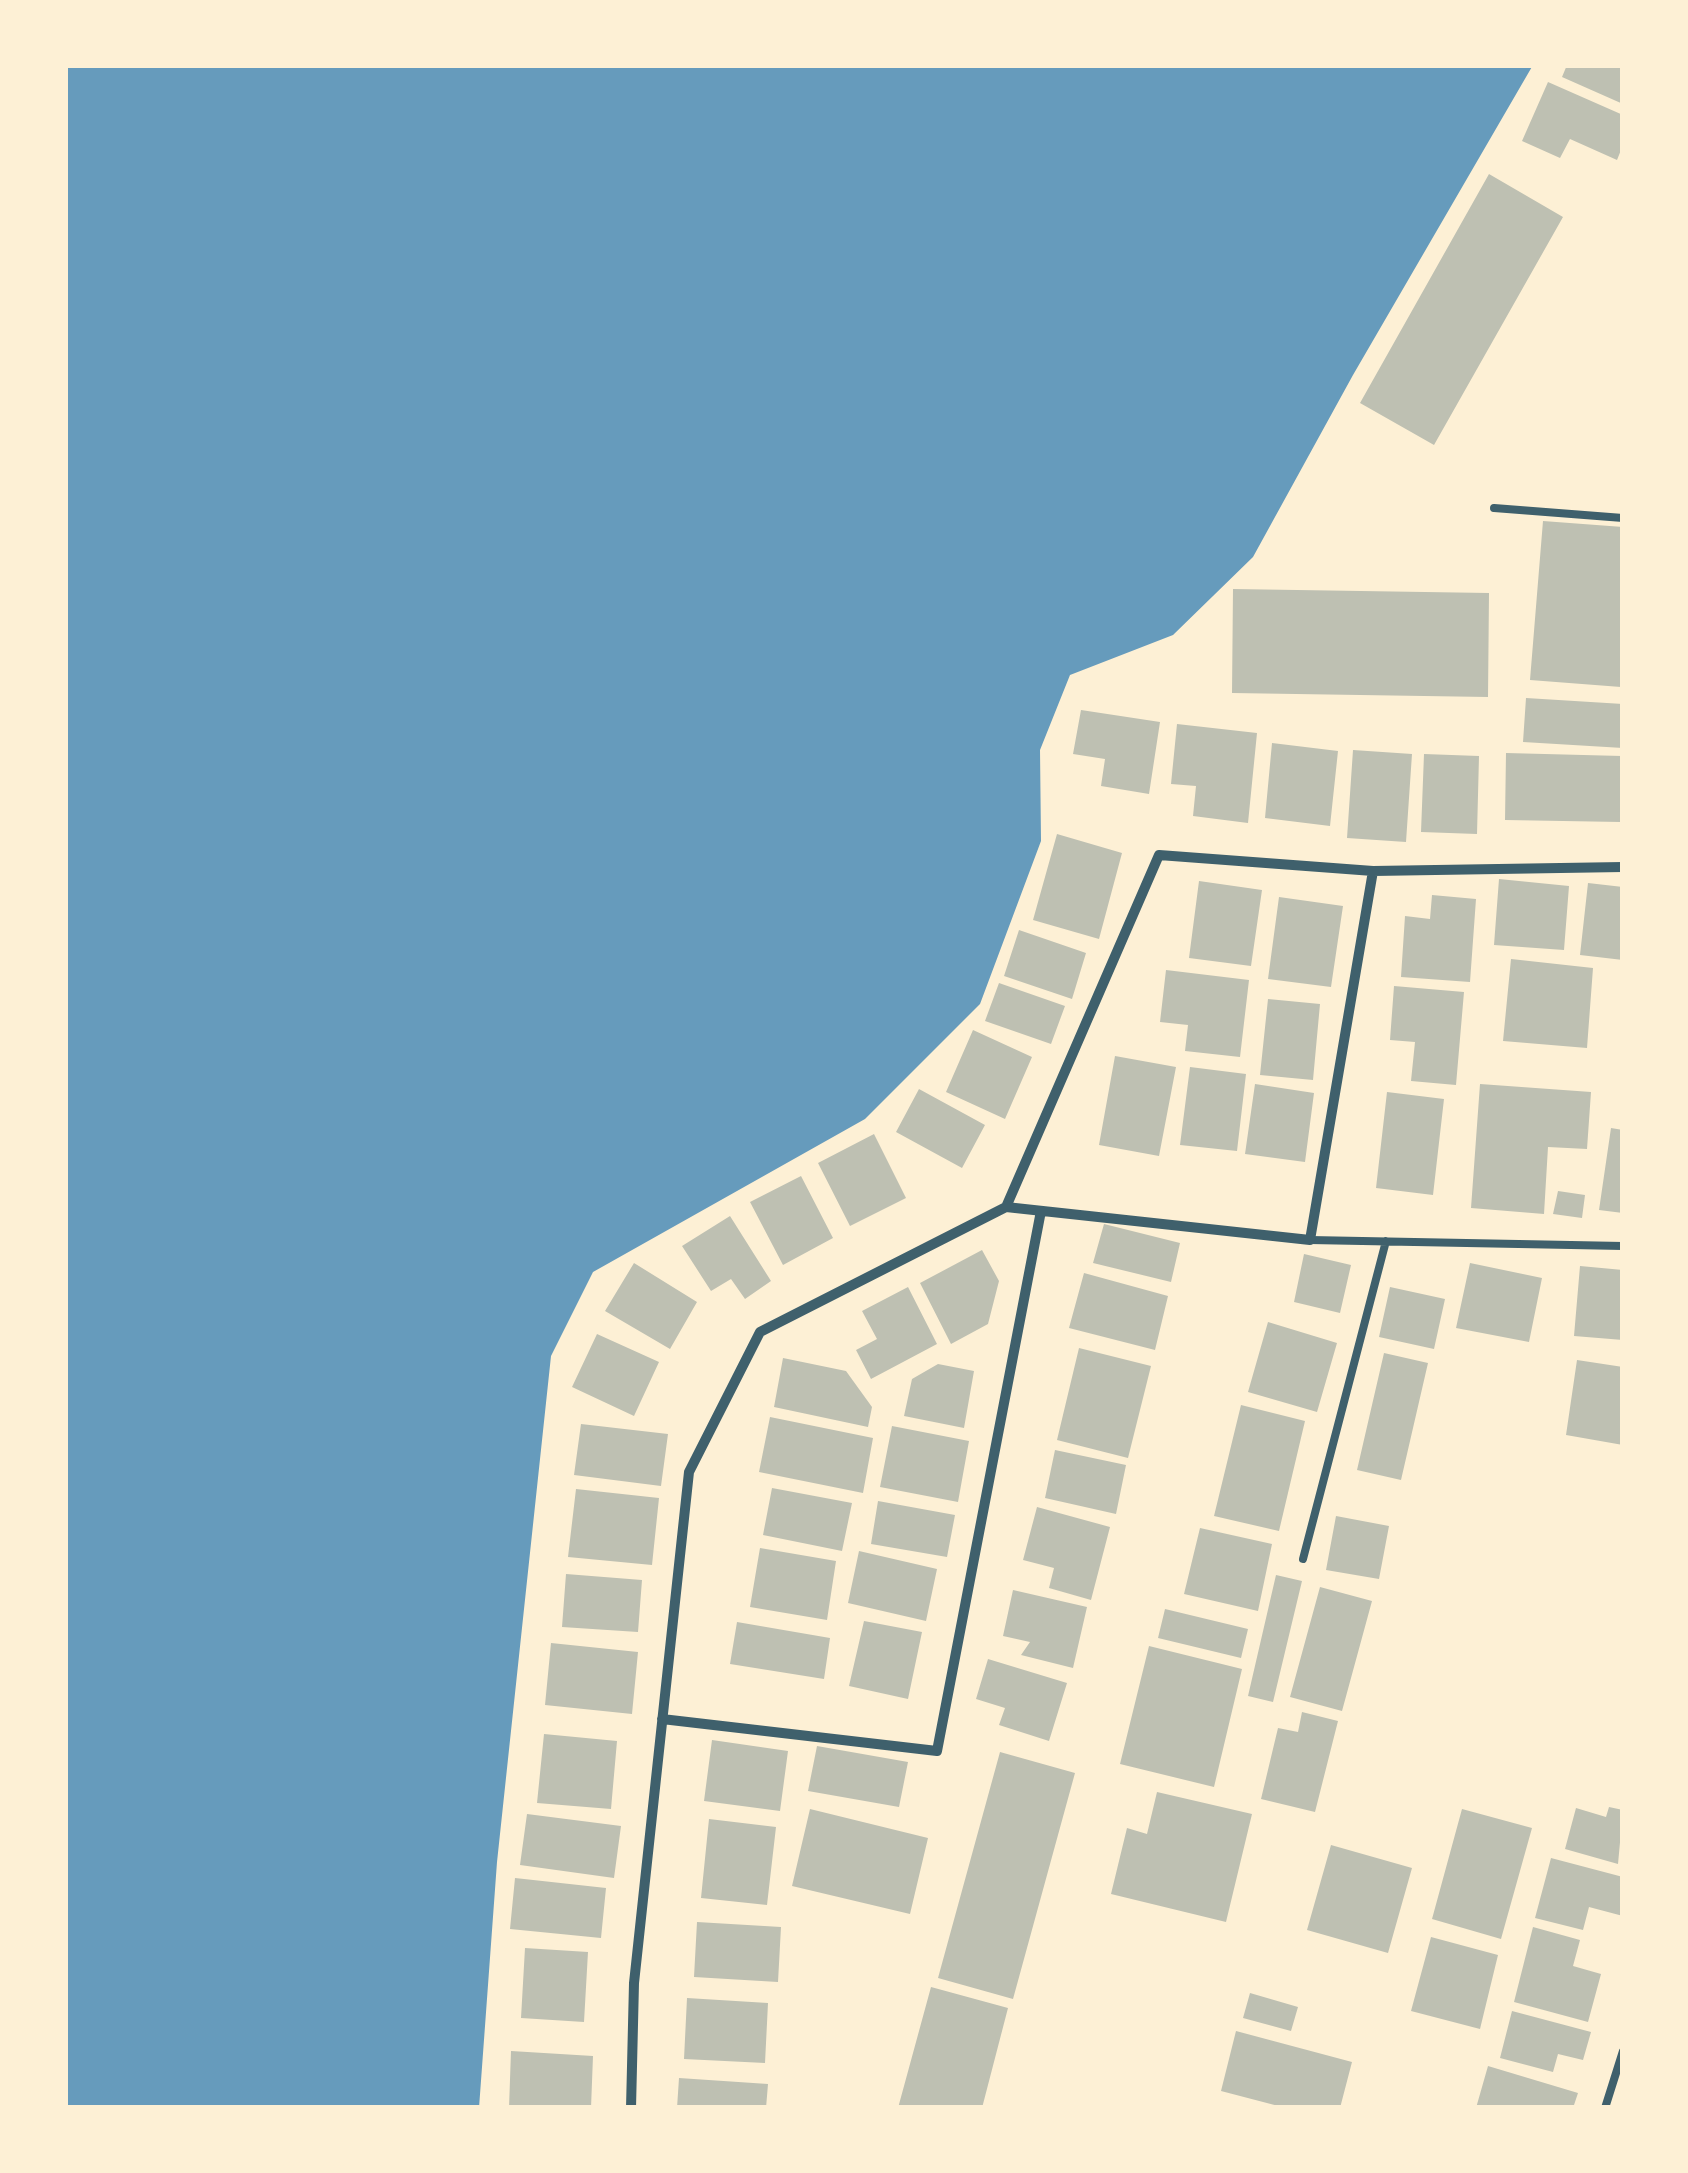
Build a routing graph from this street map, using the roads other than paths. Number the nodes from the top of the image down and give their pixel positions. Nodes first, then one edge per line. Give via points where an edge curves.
1 (1494, 508) dead end
2 (1623, 518) edge
3 (1623, 867) edge
4 (1374, 871) junction
5 (1006, 1207) junction
6 (1041, 1211) junction
7 (1310, 1240) junction
8 (1386, 1242) junction
9 (1623, 1246) edge
10 (1303, 1559) dead end
11 (662, 1718) junction
12 (1623, 2051) edge
13 (631, 2108) edge
14 (1605, 2108) edge

1 - 2 lane
3 - 4 street
4 - 5 street via 1159,855
4 - 7 street
5 - 6 street
5 - 11 street via 760,1332 689,1472
6 - 7 street
6 - 11 street via 937,1751
7 - 8 lane
8 - 9 lane
8 - 10 lane
11 - 13 street via 634,1983
12 - 14 lane

